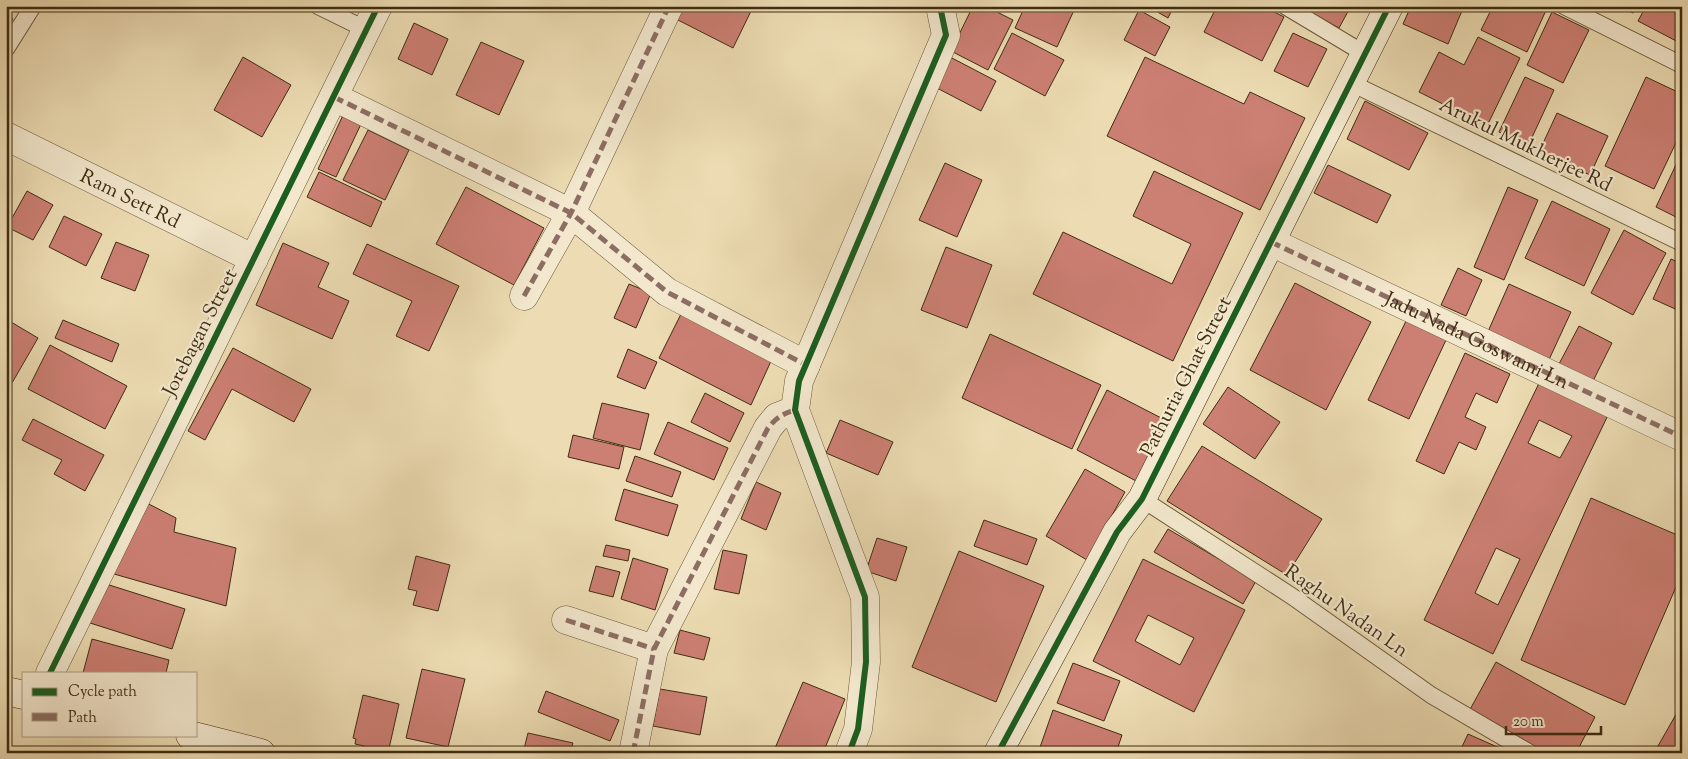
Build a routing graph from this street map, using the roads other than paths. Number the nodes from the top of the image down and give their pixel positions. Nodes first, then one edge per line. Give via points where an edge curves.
1 (33, 6) edge
2 (318, 6) edge
3 (668, 6) edge
4 (940, 6) edge
5 (1285, 6) edge
6 (1390, 6) edge
7 (1564, 6) edge
8 (372, 18) edge
9 (6, 49) edge
10 (1365, 54) junction
11 (1682, 65) edge
12 (1351, 83) junction
13 (334, 97) junction
14 (6, 136) edge
15 (571, 213) junction
16 (1271, 242) junction
17 (1682, 243) edge
18 (254, 259) junction
19 (524, 296) dead end
20 (806, 365) junction
21 (795, 410) junction
22 (1682, 437) edge
23 (1142, 499) junction
24 (566, 620) dead end
25 (654, 649) junction
26 (50, 672) edge
27 (6, 691) edge
28 (22, 694) edge
29 (194, 736) edge
30 (261, 753) edge
31 (633, 753) edge
32 (849, 753) edge
33 (998, 753) edge
34 (1530, 753) edge

1 - 9 lane
2 - 8 lane
3 - 15 street
4 - 20 street via 946,35
5 - 10 lane
6 - 10 street, Pathuria Ghat Street
7 - 11 lane
8 - 13 street, Jorebagan Street
10 - 12 street, Pathuria Ghat Street
12 - 16 street, Pathuria Ghat Street
12 - 17 lane, Arukul Mukherjee Rd
13 - 15 street
13 - 18 street, Jorebagan Street
14 - 18 street, Ram Sett Rd
15 - 19 street
15 - 20 street via 667,292
16 - 22 street, Jadu Nada Goswami Ln
16 - 23 street, Pathuria Ghat Street
18 - 26 street, Jorebagan Street
20 - 21 street via 799,381
21 - 25 street via 776,417 768,428
21 - 32 street via 865,597 866,662 858,729
23 - 33 street, Pathuria Ghat Street via 1117,532
23 - 34 lane, Raghu Nadan Ln via 1293,597 1431,695
24 - 25 street
25 - 31 street
27 - 28 street
29 - 30 street

